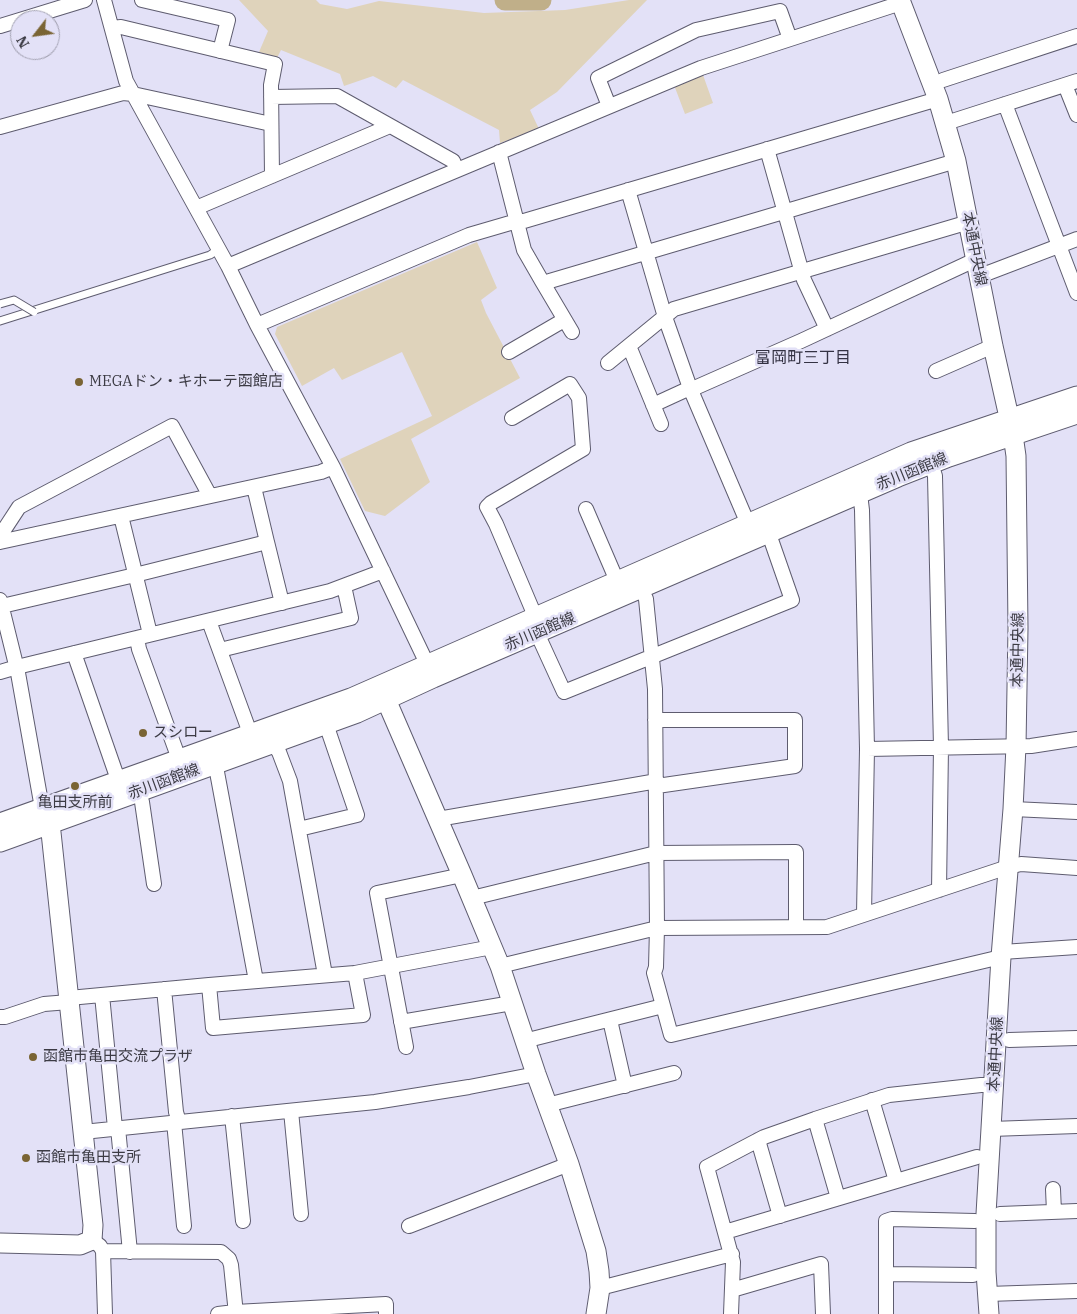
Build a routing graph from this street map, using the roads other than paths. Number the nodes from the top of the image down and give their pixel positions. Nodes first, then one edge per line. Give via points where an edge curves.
1 (85, 0) edge
2 (104, 0) edge
3 (142, 0) edge
4 (901, 1) edge
5 (0, 26) edge
6 (112, 28) junction
7 (1077, 36) edge
8 (790, 39) junction
9 (220, 51) junction
10 (943, 80) dead end
11 (1071, 83) edge
12 (133, 94) junction
13 (271, 97) junction
14 (938, 99) junction
15 (1004, 104) junction
16 (610, 106) junction
17 (1077, 115) edge
18 (946, 123) junction
19 (271, 124) junction
20 (390, 126) junction
21 (0, 127) edge
22 (767, 149) junction
23 (499, 152) junction
24 (956, 161) junction
25 (457, 170) junction
26 (272, 176) junction
27 (628, 190) junction
28 (196, 208) junction
29 (784, 211) junction
30 (517, 221) junction
31 (969, 222) junction
32 (1077, 239) edge
33 (1059, 246) junction
34 (219, 249) junction
35 (646, 252) junction
36 (228, 266) junction
37 (978, 268) junction
38 (802, 271) junction
39 (543, 283) junction
40 (1077, 293) edge
41 (0, 304) edge
42 (34, 312) dead end
43 (666, 317) junction
44 (564, 320) junction
45 (0, 321) edge
46 (257, 325) junction
47 (827, 328) junction
48 (572, 332) dead end
49 (629, 346) junction
50 (993, 346) junction
51 (509, 352) dead end
52 (608, 363) dead end
53 (936, 371) dead end
54 (690, 389) junction
55 (1077, 396) edge
56 (653, 405) junction
57 (1077, 414) edge
58 (512, 418) dead end
59 (661, 424) dead end
60 (1011, 427) junction
61 (931, 464) junction
62 (333, 467) junction
63 (254, 487) junction
64 (860, 494) junction
65 (210, 496) junction
66 (586, 510) dead end
67 (121, 516) junction
68 (748, 524) junction
69 (769, 534) junction
70 (0, 536) edge
71 (0, 542) edge
72 (267, 542) junction
73 (383, 571) junction
74 (135, 575) junction
75 (617, 581) junction
76 (638, 581) junction
77 (344, 586) junction
78 (1, 603) edge
79 (282, 603) junction
80 (209, 621) junction
81 (536, 625) junction
82 (143, 636) junction
83 (220, 650) junction
84 (74, 653) junction
85 (652, 656) junction
86 (17, 666) junction
87 (430, 671) junction
88 (0, 672) edge
89 (383, 693) junction
90 (655, 720) junction
91 (326, 724) junction
92 (250, 733) junction
93 (1077, 739) edge
94 (273, 743) junction
95 (1016, 746) junction
96 (941, 747) junction
97 (867, 749) junction
98 (214, 756) junction
99 (179, 759) junction
100 (119, 780) junction
101 (657, 784) junction
102 (139, 792) junction
103 (1013, 809) junction
104 (1077, 812) edge
105 (46, 816) junction
106 (438, 819) junction
107 (0, 823) edge
108 (299, 829) junction
109 (0, 842) edge
110 (656, 853) junction
111 (1008, 866) junction
112 (1077, 868) edge
113 (462, 875) junction
114 (154, 884) dead end
115 (939, 890) junction
116 (472, 898) junction
117 (864, 914) junction
118 (796, 927) junction
119 (657, 928) junction
120 (492, 947) junction
121 (1077, 947) edge
122 (1001, 955) junction
123 (391, 966) junction
124 (500, 966) junction
125 (355, 973) junction
126 (325, 975) junction
127 (256, 981) junction
128 (209, 985) junction
129 (164, 989) junction
130 (102, 995) junction
131 (69, 1000) junction
132 (512, 1002) junction
133 (663, 1006) junction
134 (0, 1017) edge
135 (610, 1020) junction
136 (401, 1022) junction
137 (1077, 1038) edge
138 (1009, 1040) dead end
139 (524, 1041) junction
140 (406, 1047) dead end
141 (674, 1073) dead end
142 (536, 1074) junction
143 (994, 1085) junction
144 (625, 1086) junction
145 (872, 1100) junction
146 (548, 1105) junction
147 (291, 1111) junction
148 (232, 1116) junction
149 (815, 1119) junction
150 (176, 1122) junction
151 (1077, 1126) edge
152 (116, 1128) junction
153 (991, 1129) junction
154 (83, 1132) junction
155 (758, 1140) junction
156 (977, 1157) dead end
157 (569, 1164) junction
158 (896, 1181) junction
159 (1053, 1189) dead end
160 (838, 1198) junction
161 (1077, 1211) edge
162 (1054, 1212) junction
163 (301, 1214) dead end
164 (1000, 1214) dead end
165 (780, 1216) junction
166 (243, 1221) dead end
167 (975, 1221) dead end
168 (184, 1226) dead end
169 (409, 1226) dead end
170 (725, 1232) junction
171 (0, 1243) edge
172 (97, 1245) junction
173 (130, 1252) junction
174 (732, 1254) junction
175 (886, 1274) junction
176 (973, 1275) dead end
177 (600, 1288) junction
178 (732, 1290) junction
179 (1077, 1291) edge
180 (988, 1294) junction
181 (236, 1313) edge
182 (105, 1314) edge
183 (218, 1314) edge
184 (386, 1314) edge
185 (596, 1314) edge
186 (731, 1314) edge
187 (823, 1314) edge
188 (886, 1314) edge
189 (989, 1314) edge

1 - 5 street
2 - 6 street
3 - 9 street via 228,20
4 - 8 street
4 - 14 street, 本通中央線
6 - 9 street
6 - 12 street via 126,81
7 - 10 street
8 - 16 street via 701,68
8 - 16 street via 780,11 696,30 598,78
9 - 13 street via 274,64
11 - 15 street
11 - 17 street
12 - 19 street
12 - 21 street via 123,93
12 - 28 street
13 - 19 street
13 - 20 street via 336,96
14 - 18 street, 本通中央線
14 - 22 street
15 - 18 street
15 - 33 street
16 - 23 street
18 - 24 street, 本通中央線
19 - 26 street
20 - 25 street via 453,161
20 - 26 street
22 - 27 street
22 - 29 street
23 - 25 street
23 - 30 street
24 - 29 street
24 - 31 street, 本通中央線
25 - 36 street
26 - 28 street
27 - 30 street
27 - 35 street
28 - 34 street
29 - 35 street
29 - 38 street
30 - 39 street via 524,250
30 - 46 street via 470,235
31 - 37 street, 本通中央線
31 - 38 street
32 - 33 street
33 - 37 street
33 - 40 street
34 - 36 street
34 - 45 lane via 210,255
35 - 39 street
35 - 43 street
36 - 46 street
37 - 47 street
37 - 50 street, 本通中央線
38 - 43 street via 674,309
38 - 47 street
39 - 44 street
41 - 42 lane, bridge via 14,300
43 - 49 street
43 - 54 street
44 - 48 street
44 - 51 street
46 - 62 street
47 - 54 street
49 - 52 street
49 - 56 street
50 - 53 street
50 - 60 street, 本通中央線
54 - 56 street
54 - 68 street
55 - 60 street, 赤川函館線
56 - 59 street
57 - 60 street, 赤川函館線
58 - 81 street via 570,384 579,398 583,449 487,507
60 - 61 street, 赤川函館線
60 - 68 street, 赤川函館線 via 936,443
60 - 95 street, 本通中央線 via 1016,456
61 - 64 street, 赤川函館線
61 - 96 street via 935,476
62 - 63 street
62 - 73 street
63 - 65 street
63 - 72 street
64 - 69 street, 赤川函館線
64 - 97 street
65 - 67 street
65 - 70 street via 172,426 19,507
66 - 75 street
67 - 71 street
67 - 74 street
68 - 76 street, 赤川函館線
69 - 76 street, 赤川函館線
69 - 85 street via 792,600
72 - 74 street
72 - 79 street
73 - 77 street
73 - 87 street
74 - 78 street
74 - 82 street
75 - 76 street, 赤川函館線
75 - 81 street, 赤川函館線
76 - 81 street, 赤川函館線
76 - 85 street via 646,599
77 - 79 street
77 - 83 street via 351,618
78 - 86 street
79 - 80 street
80 - 82 street
80 - 83 street
81 - 85 street via 564,692
81 - 87 street, 赤川函館線
82 - 84 street
82 - 99 street via 139,649
83 - 92 street
84 - 86 street
84 - 100 street
85 - 90 street
86 - 88 street
86 - 105 street
87 - 89 street, 赤川函館線
89 - 91 street, 赤川函館線 via 357,713
89 - 92 street, 赤川函館線 via 351,698
89 - 106 street
90 - 101 street
90 - 101 street via 795,720 795,766
91 - 94 street, 赤川函館線
91 - 108 street via 356,815
92 - 98 street, 赤川函館線
93 - 95 street
94 - 98 street, 赤川函館線
94 - 108 street via 290,780
95 - 96 street
95 - 103 street, 本通中央線
96 - 97 street
96 - 115 street
97 - 117 street
98 - 99 street, 赤川函館線
98 - 102 street, 赤川函館線
98 - 127 street
99 - 100 street, 赤川函館線
100 - 105 street, 赤川函館線
101 - 106 street
101 - 110 street
102 - 105 street, 赤川函館線
102 - 114 street
103 - 104 street
103 - 111 street, 本通中央線
105 - 107 street, 赤川函館線
105 - 109 street, 赤川函館線
105 - 131 street
106 - 113 street
108 - 126 street
110 - 116 street
110 - 118 street via 796,852
110 - 119 street
111 - 112 street
111 - 115 street
111 - 122 street, 本通中央線
113 - 116 street
113 - 123 street via 377,892
115 - 117 street
116 - 120 street
117 - 118 street via 827,927
118 - 119 street
119 - 124 street
119 - 133 street via 654,973
120 - 123 street
120 - 124 street
121 - 122 street
122 - 133 street via 671,1035
122 - 143 street, 本通中央線
123 - 125 street
123 - 136 street
124 - 132 street
125 - 126 street
125 - 128 street via 363,1015 213,1028
126 - 127 street
127 - 128 street
128 - 129 street
129 - 130 street
129 - 150 street
130 - 131 street
130 - 152 street
131 - 134 street
131 - 154 street
132 - 136 street
132 - 139 street
133 - 135 street
135 - 139 street
135 - 144 street
136 - 140 street
137 - 138 street
139 - 142 street
141 - 144 street
142 - 146 street
142 - 147 street via 375,1102
143 - 145 street via 889,1095
143 - 153 street, 本通中央線
144 - 146 street
145 - 149 street
145 - 158 street
146 - 157 street
147 - 148 street
147 - 163 street
148 - 150 street
148 - 166 street
149 - 155 street
149 - 160 street
150 - 152 street
150 - 168 street
151 - 153 street
152 - 154 street
152 - 173 street
153 - 180 street, 本通中央線 via 986,1214
154 - 172 street
155 - 165 street
155 - 170 street via 707,1167
156 - 158 street
157 - 169 street
157 - 177 street via 596,1251
158 - 160 street
159 - 162 street
160 - 165 street
161 - 162 street
162 - 164 street
165 - 170 street
167 - 175 street via 886,1221
170 - 174 street
171 - 172 street
172 - 173 street
172 - 182 street
173 - 181 street via 222,1252 231,1265
174 - 177 street
174 - 178 street
175 - 176 street
175 - 188 street
177 - 185 street
178 - 186 street
178 - 187 street via 821,1264
179 - 180 street
180 - 189 street, 本通中央線
181 - 183 street
181 - 184 street via 386,1304

